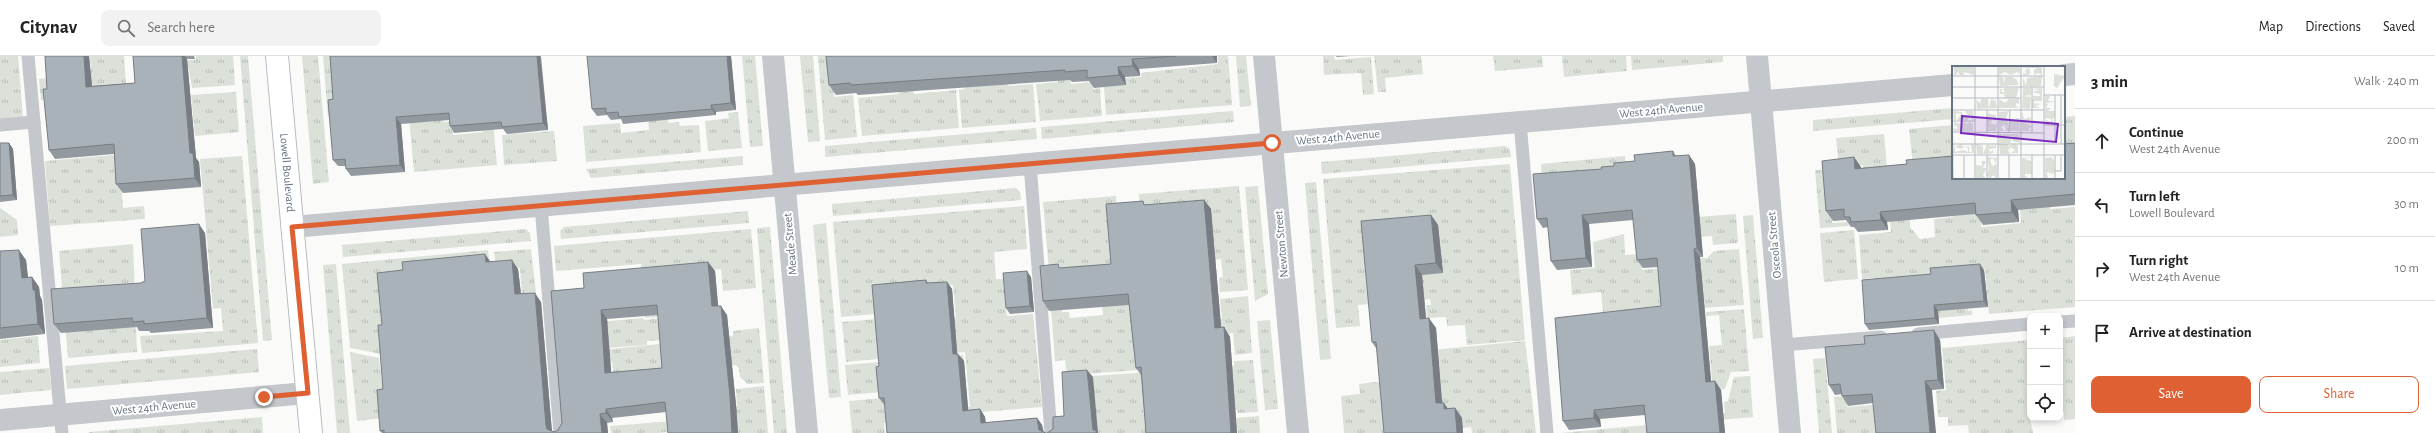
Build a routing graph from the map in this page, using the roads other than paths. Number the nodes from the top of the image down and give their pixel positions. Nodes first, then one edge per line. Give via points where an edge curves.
1 (28, 56) edge
2 (277, 56) edge
3 (773, 56) edge
4 (1264, 56) edge
5 (1757, 56) edge
6 (2075, 74) edge
7 (2065, 75) edge
8 (1952, 85) edge
9 (1761, 101) junction
10 (34, 122) junction
11 (1520, 122) junction
12 (0, 125) edge
13 (1272, 143) junction
14 (1030, 164) junction
15 (785, 185) junction
16 (541, 206) junction
17 (292, 227) junction
18 (2075, 321) edge
19 (2063, 322) edge
20 (2027, 324) edge
21 (1782, 345) junction
22 (308, 393) junction
23 (0, 420) edge
24 (61, 424) edge
25 (311, 433) edge
26 (560, 433) edge
27 (807, 433) edge
28 (1051, 433) edge
29 (1298, 433) edge
30 (1547, 433) edge
31 (1790, 433) edge

1 - 10 lane
2 - 17 street, Lowell Boulevard
3 - 15 street, Meade Street
4 - 13 street, Newton Street
5 - 9 street, Osceola Street
6 - 7 street
8 - 9 street, West 24th Avenue
9 - 11 street, West 24th Avenue
9 - 21 street, Osceola Street
10 - 12 lane
10 - 24 lane
11 - 13 street, West 24th Avenue
11 - 30 lane
13 - 14 street, West 24th Avenue
13 - 29 street, Newton Street
14 - 15 street, West 24th Avenue
14 - 28 lane
15 - 16 street, West 24th Avenue
15 - 27 street, Meade Street
16 - 17 street, West 24th Avenue
16 - 26 lane
17 - 22 street, Lowell Boulevard
18 - 19 lane
20 - 21 lane
21 - 31 street, Osceola Street
22 - 24 street, West 24th Avenue
22 - 25 street, Lowell Boulevard
23 - 24 street, West 24th Avenue

